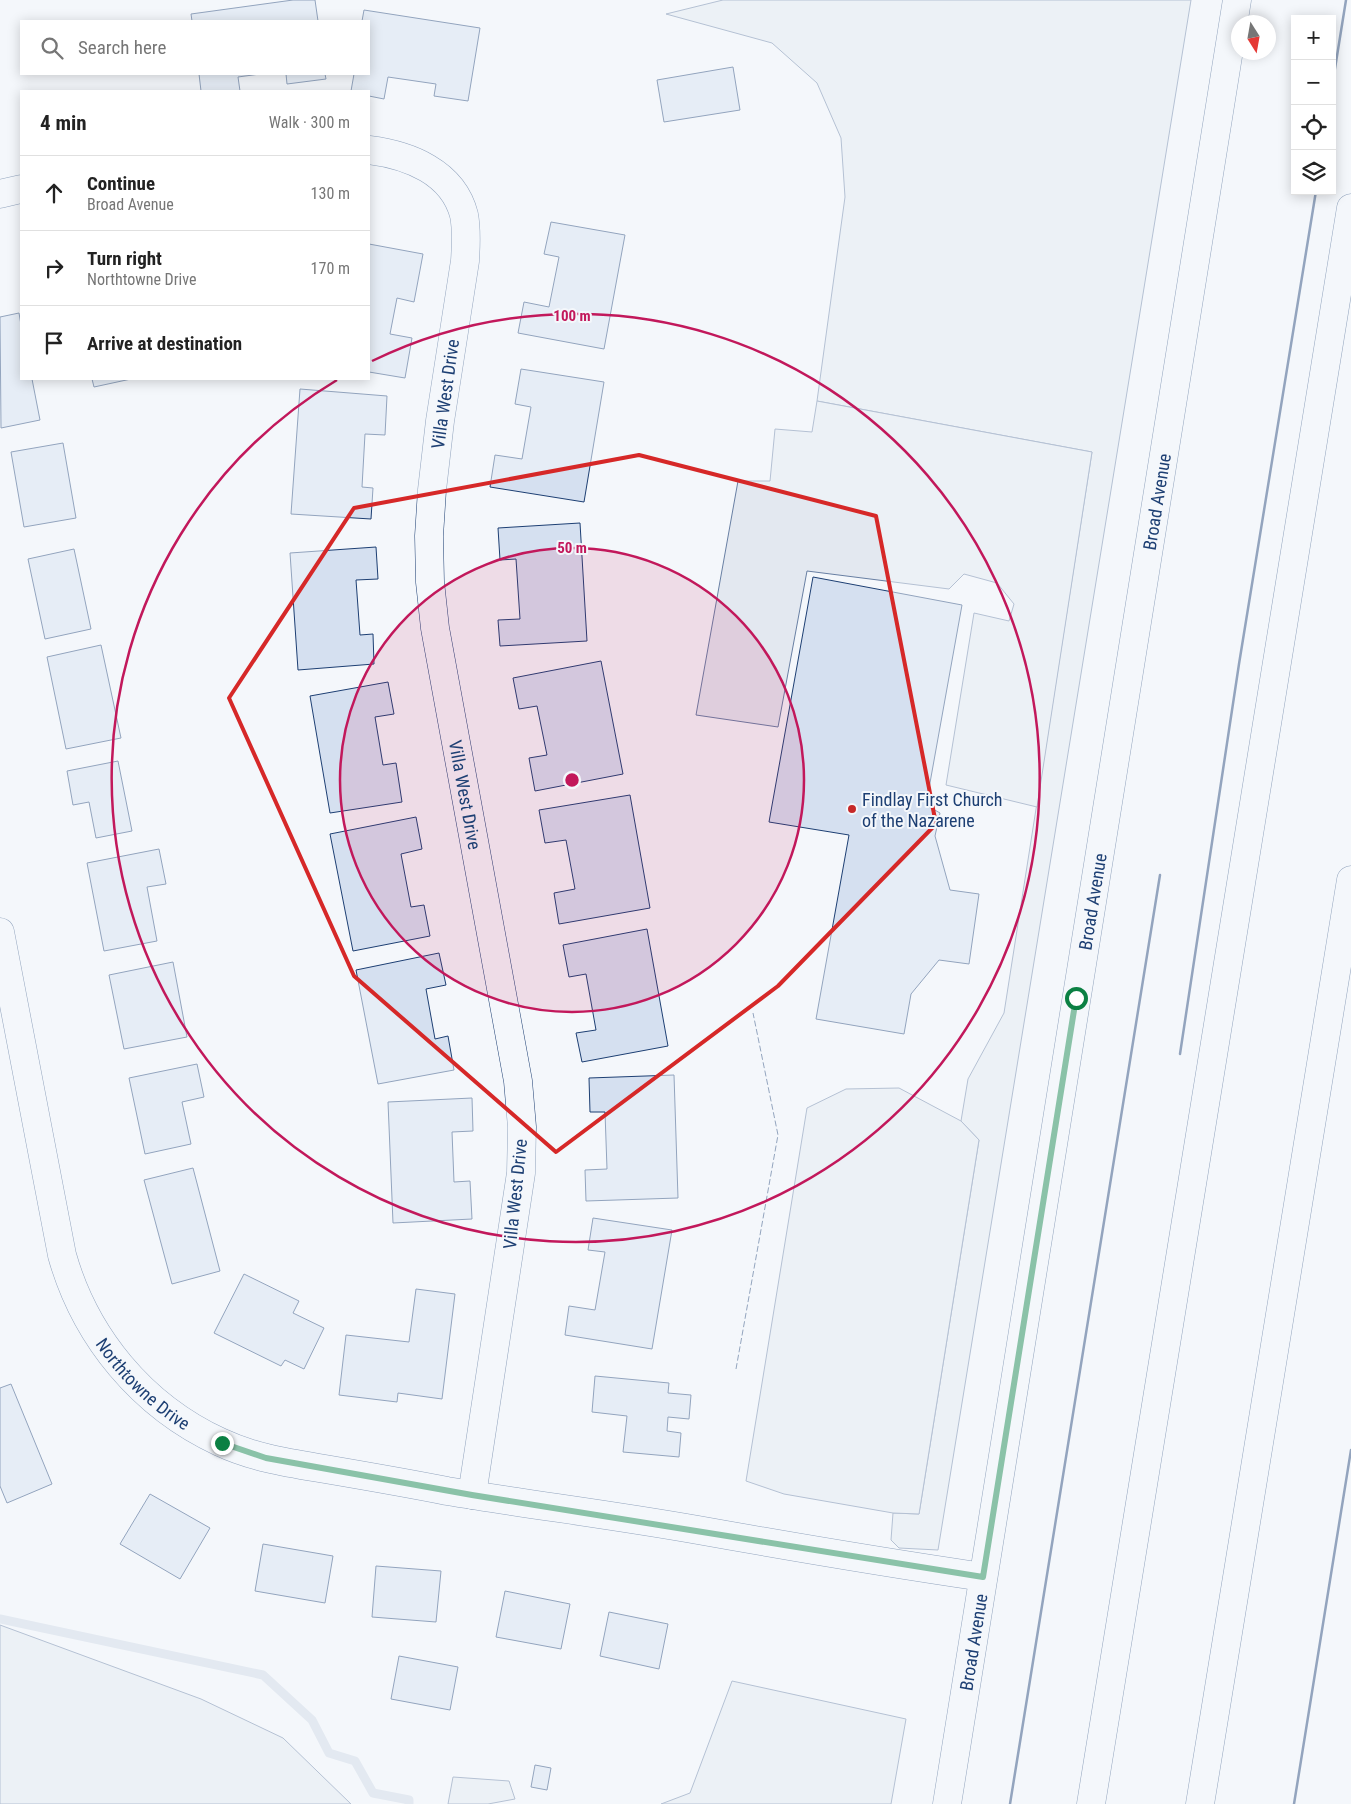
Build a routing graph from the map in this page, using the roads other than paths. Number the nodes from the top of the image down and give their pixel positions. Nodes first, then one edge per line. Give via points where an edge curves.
1 (1237, 0) edge
2 (370, 150) edge
3 (20, 189) edge
4 (0, 194) edge
5 (1351, 208) edge
6 (1351, 880) edge
7 (0, 932) edge
8 (472, 1495) junction
9 (983, 1577) junction
10 (947, 1804) edge
11 (1091, 1804) edge
12 (1200, 1804) edge

1 - 9 main road, Broad Avenue
2 - 8 main road, Villa West Drive via 422,164 441,177 456,194 464,215 466,238 432,490 428,536 430,582 435,628 518,1081 522,1127 522,1173
3 - 4 main road
5 - 11 main road
6 - 12 main road
7 - 8 main road, Northtowne Drive via 68,1278 100,1339 128,1376 162,1407 222,1443 266,1458
8 - 9 main road, Northtowne Drive
9 - 10 main road, Broad Avenue

